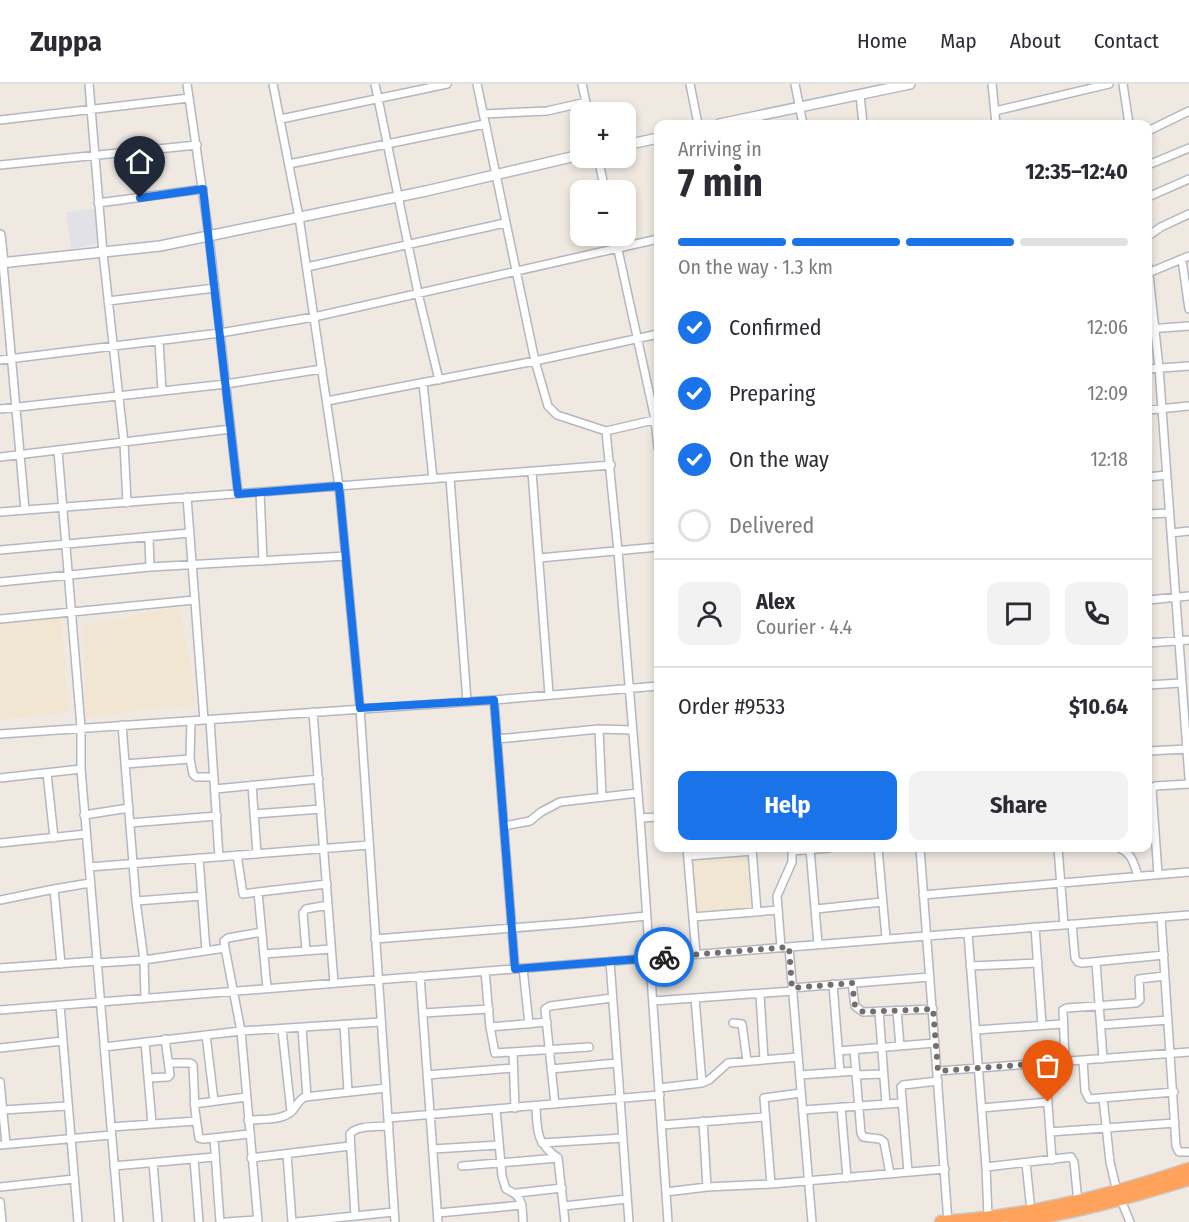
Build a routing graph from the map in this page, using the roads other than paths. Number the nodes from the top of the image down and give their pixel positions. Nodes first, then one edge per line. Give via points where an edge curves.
1 (89, 84) edge
2 (187, 84) edge
3 (273, 84) edge
4 (375, 84) edge
5 (447, 84) edge
6 (477, 84) edge
7 (582, 84) edge
8 (690, 84) edge
9 (795, 84) edge
10 (992, 84) edge
11 (1109, 84) edge
12 (1123, 84) edge
13 (904, 85) edge
14 (860, 94) junction
15 (189, 98) junction
16 (378, 98) junction
17 (586, 102) edge
18 (570, 106) edge
19 (800, 107) junction
20 (91, 109) junction
21 (994, 111) junction
22 (1189, 111) edge
23 (483, 114) junction
24 (281, 119) junction
25 (0, 120) edge
26 (697, 120) edge
27 (738, 120) edge
28 (802, 120) edge
29 (863, 120) edge
30 (995, 120) edge
31 (1126, 120) edge
32 (485, 124) junction
33 (1152, 130) edge
34 (654, 139) edge
35 (636, 143) edge
36 (387, 144) junction
37 (197, 145) junction
38 (1189, 148) edge
39 (94, 155) junction
40 (570, 157) edge
41 (1152, 163) edge
42 (290, 164) junction
43 (0, 165) edge
44 (495, 176) junction
45 (1189, 179) edge
46 (203, 189) junction
47 (1152, 194) edge
48 (397, 196) junction
49 (99, 203) junction
50 (1189, 214) edge
51 (299, 217) junction
52 (505, 223) junction
53 (1152, 233) edge
54 (0, 235) edge
55 (209, 236) junction
56 (654, 240) edge
57 (407, 245) junction
58 (618, 248) junction
59 (103, 253) junction
60 (1185, 258) edge
61 (1, 263) edge
62 (307, 267) junction
63 (1152, 268) edge
64 (516, 271) junction
65 (1187, 284) edge
66 (215, 288) junction
67 (418, 293) junction
68 (108, 301) junction
69 (1189, 309) edge
70 (4, 312) edge
71 (314, 317) junction
72 (1189, 326) edge
73 (1152, 329) edge
74 (220, 333) junction
75 (1152, 334) edge
76 (654, 335) edge
77 (637, 339) junction
78 (159, 341) junction
79 (113, 346) junction
80 (12, 358) junction
81 (0, 360) edge
82 (535, 361) junction
83 (1189, 366) edge
84 (1159, 368) junction
85 (322, 369) junction
86 (1152, 369) edge
87 (439, 380) junction
88 (423, 383) junction
89 (226, 384) junction
90 (162, 391) junction
91 (119, 396) junction
92 (327, 401) junction
93 (1189, 406) edge
94 (16, 407) junction
95 (654, 407) edge
96 (1162, 408) junction
97 (0, 409) edge
98 (1152, 409) edge
99 (654, 420) edge
100 (231, 429) junction
101 (606, 431) junction
102 (124, 443) junction
103 (58, 451) junction
104 (21, 455) junction
105 (0, 457) edge
106 (611, 465) junction
107 (532, 472) junction
108 (1166, 475) junction
109 (1152, 477) edge
110 (450, 478) junction
111 (433, 479) junction
112 (339, 486) junction
113 (260, 492) junction
114 (238, 494) junction
115 (187, 497) junction
116 (127, 503) junction
117 (63, 507) junction
118 (25, 510) junction
119 (0, 512) edge
120 (1169, 513) junction
121 (1152, 514) edge
122 (1189, 531) edge
123 (189, 533) junction
124 (1171, 533) junction
125 (149, 538) junction
126 (66, 545) junction
127 (654, 547) edge
128 (0, 550) edge
129 (618, 551) junction
130 (346, 556) junction
131 (539, 558) junction
132 (263, 561) junction
133 (191, 565) junction
134 (150, 567) junction
135 (69, 576) junction
136 (0, 582) edge
137 (1189, 596) edge
138 (1175, 597) junction
139 (194, 600) junction
140 (1152, 600) edge
141 (72, 613) junction
142 (0, 619) edge
143 (1189, 640) edge
144 (1178, 641) junction
145 (1152, 643) edge
146 (1182, 683) junction
147 (1152, 685) edge
148 (654, 686) edge
149 (629, 689) junction
150 (549, 694) junction
151 (494, 700) junction
152 (467, 701) junction
153 (360, 708) junction
154 (314, 712) junction
155 (207, 720) junction
156 (191, 721) junction
157 (122, 725) junction
158 (81, 727) junction
159 (599, 729) junction
160 (632, 730) junction
161 (0, 734) edge
162 (497, 739) junction
163 (1187, 749) junction
164 (1152, 751) edge
165 (190, 759) junction
166 (125, 764) junction
167 (81, 769) junction
168 (47, 773) junction
169 (214, 777) junction
170 (1189, 777) edge
171 (0, 778) edge
172 (319, 779) junction
173 (1189, 784) edge
174 (252, 785) junction
175 (215, 789) junction
176 (638, 793) junction
177 (1152, 795) edge
178 (602, 797) junction
179 (129, 808) junction
180 (321, 809) junction
181 (254, 814) junction
182 (84, 815) junction
183 (217, 816) junction
184 (654, 817) edge
185 (640, 818) junction
186 (130, 823) junction
187 (1152, 825) edge
188 (504, 826) junction
189 (86, 834) junction
190 (54, 838) junction
191 (0, 843) edge
192 (369, 845) junction
193 (324, 849) junction
194 (688, 852) edge
195 (753, 852) edge
196 (792, 852) edge
197 (810, 852) edge
198 (878, 852) edge
199 (920, 852) edge
200 (1058, 852) edge
201 (1128, 852) edge
202 (257, 854) junction
203 (237, 855) junction
204 (219, 857) junction
205 (200, 858) junction
206 (133, 863) junction
207 (89, 867) junction
208 (1189, 872) edge
209 (1158, 874) junction
210 (1138, 876) junction
211 (90, 883) junction
212 (1061, 883) junction
213 (327, 884) junction
214 (54, 889) junction
215 (258, 892) junction
216 (923, 894) junction
217 (202, 896) junction
218 (0, 900) edge
219 (136, 901) junction
220 (882, 902) junction
221 (328, 906) junction
222 (816, 909) junction
223 (778, 910) junction
224 (757, 912) junction
225 (1189, 915) edge
226 (647, 916) junction
227 (693, 917) junction
228 (1161, 917) junction
229 (1068, 924) junction
230 (512, 927) junction
231 (1035, 927) junction
232 (262, 932) junction
233 (968, 933) junction
234 (927, 935) junction
235 (886, 938) junction
236 (375, 939) junction
237 (818, 945) junction
238 (781, 947) junction
239 (789, 947) junction
240 (225, 948) junction
241 (331, 949) junction
242 (206, 951) junction
243 (306, 951) junction
244 (264, 954) junction
245 (696, 954) junction
246 (1164, 955) junction
247 (650, 958) junction
248 (144, 960) junction
249 (610, 961) junction
250 (97, 962) junction
251 (1096, 962) junction
252 (1038, 963) junction
253 (61, 964) junction
254 (970, 966) junction
255 (0, 968) edge
256 (519, 968) junction
257 (485, 971) junction
258 (420, 976) junction
259 (1165, 976) junction
260 (930, 977) junction
261 (378, 980) junction
262 (334, 983) junction
263 (852, 983) junction
264 (833, 984) junction
265 (267, 988) junction
266 (793, 989) junction
267 (234, 991) junction
268 (759, 994) junction
269 (145, 998) junction
270 (612, 998) junction
271 (695, 998) junction
272 (653, 1001) junction
273 (100, 1002) junction
274 (60, 1005) junction
275 (1100, 1005) junction
276 (489, 1009) junction
277 (933, 1009) junction
278 (0, 1010) edge
279 (879, 1011) junction
280 (897, 1011) junction
281 (423, 1013) junction
282 (1168, 1020) junction
283 (380, 1022) junction
284 (547, 1023) junction
285 (733, 1023) dead end
286 (529, 1024) junction
287 (1062, 1024) junction
288 (344, 1025) junction
289 (1042, 1025) junction
290 (1101, 1025) junction
291 (490, 1027) junction
292 (302, 1028) junction
293 (282, 1029) junction
294 (975, 1030) junction
295 (241, 1031) junction
296 (206, 1035) junction
297 (165, 1039) junction
298 (62, 1041) junction
299 (145, 1042) junction
300 (935, 1043) junction
301 (900, 1046) junction
302 (104, 1047) junction
303 (589, 1047) dead end
304 (882, 1047) junction
305 (0, 1048) edge
306 (854, 1050) junction
307 (549, 1051) junction
308 (838, 1051) junction
309 (1189, 1052) edge
310 (495, 1053) junction
311 (513, 1053) junction
312 (1171, 1053) junction
313 (798, 1057) junction
314 (1103, 1059) junction
315 (747, 1060) junction
316 (764, 1060) junction
317 (1083, 1060) junction
318 (1065, 1062) junction
319 (169, 1063) junction
320 (617, 1063) junction
321 (1046, 1063) junction
322 (513, 1068) junction
323 (979, 1068) junction
324 (551, 1069) junction
325 (495, 1070) junction
326 (938, 1071) junction
327 (840, 1072) junction
328 (856, 1073) junction
329 (883, 1074) junction
330 (428, 1075) junction
331 (800, 1075) junction
332 (148, 1078) junction
333 (938, 1081) junction
334 (0, 1082) edge
335 (702, 1083) junction
336 (386, 1088) junction
337 (348, 1092) junction
338 (660, 1092) junction
339 (1174, 1092) junction
340 (801, 1093) junction
341 (246, 1097) junction
342 (307, 1097) junction
343 (620, 1098) junction
344 (1103, 1098) junction
345 (214, 1101) junction
346 (1048, 1102) junction
347 (901, 1103) junction
348 (194, 1104) junction
349 (555, 1104) junction
350 (886, 1104) junction
351 (67, 1106) junction
352 (536, 1106) junction
353 (858, 1106) junction
354 (841, 1107) junction
355 (515, 1108) junction
356 (982, 1108) junction
357 (496, 1109) junction
358 (3, 1110) junction
359 (802, 1110) junction
360 (291, 1112) junction
361 (431, 1115) junction
362 (765, 1117) junction
363 (248, 1120) junction
364 (196, 1121) junction
365 (703, 1121) junction
366 (388, 1122) junction
367 (1175, 1123) junction
368 (152, 1124) junction
369 (662, 1125) junction
370 (1106, 1126) junction
371 (111, 1131) junction
372 (1050, 1132) junction
373 (249, 1134) junction
374 (214, 1138) junction
375 (623, 1138) junction
376 (70, 1139) junction
377 (542, 1143) junction
378 (3, 1145) edge
379 (499, 1145) junction
380 (350, 1146) junction
381 (433, 1149) junction
382 (1189, 1152) edge
383 (287, 1154) junction
384 (214, 1157) junction
385 (252, 1158) junction
386 (558, 1158) junction
387 (194, 1159) junction
388 (1052, 1160) junction
389 (501, 1162) junction
390 (153, 1163) junction
391 (1026, 1164) junction
392 (114, 1166) junction
393 (462, 1166) dead end
394 (986, 1167) junction
395 (945, 1169) junction
396 (1189, 1169) edge
397 (908, 1172) junction
398 (890, 1174) junction
399 (847, 1178) junction
400 (74, 1179) junction
401 (1189, 1179) edge
402 (808, 1180) junction
403 (771, 1184) junction
404 (0, 1187) edge
405 (707, 1187) junction
406 (562, 1188) junction
407 (666, 1192) junction
408 (517, 1193) junction
409 (1119, 1196) junction
410 (627, 1199) junction
411 (0, 1202) edge
412 (1078, 1202) junction
413 (522, 1204) junction
414 (564, 1206) junction
415 (1030, 1211) junction
416 (394, 1212) junction
417 (438, 1213) junction
418 (355, 1216) junction
419 (988, 1217) junction
420 (258, 1221) edge
421 (2, 1222) edge
422 (78, 1222) edge
423 (119, 1222) edge
424 (158, 1222) edge
425 (199, 1222) edge
426 (220, 1222) edge
427 (226, 1222) edge
428 (294, 1222) edge
429 (395, 1222) edge
430 (438, 1222) edge
431 (523, 1222) edge
432 (565, 1222) edge
433 (629, 1222) edge
434 (668, 1222) edge
435 (812, 1222) edge
436 (941, 1222) edge
437 (948, 1222) edge
438 (1013, 1222) edge
439 (1130, 1222) edge

1 - 20 street
2 - 15 street
3 - 24 street
4 - 16 street
5 - 16 street
6 - 23 street
7 - 17 street
8 - 26 street
9 - 19 street
10 - 21 street
11 - 21 street
12 - 31 street
13 - 14 street
14 - 19 street
14 - 29 street
15 - 20 street
15 - 37 street
16 - 24 street
16 - 36 street
18 - 23 street via 547,111
19 - 27 street
19 - 28 street
20 - 25 street
20 - 39 street
21 - 30 street
22 - 33 street
23 - 32 street
24 - 42 street
32 - 36 street
32 - 44 street
34 - 35 street
36 - 42 street
36 - 48 street
37 - 39 street
37 - 46 street
38 - 41 street
39 - 43 street
39 - 49 street
40 - 44 street
42 - 51 street
44 - 48 street
44 - 52 street
45 - 47 street
46 - 49 street
46 - 55 street
48 - 51 street
48 - 57 street
49 - 59 street
50 - 53 street
51 - 55 street
51 - 62 street
52 - 57 street
52 - 64 street
54 - 61 street
55 - 59 street
55 - 66 street
56 - 58 street
57 - 62 street
57 - 67 street
58 - 64 street
58 - 77 street
59 - 61 street
59 - 68 street
60 - 63 street
60 - 65 street
61 - 70 street
62 - 71 street
64 - 67 street
64 - 82 street
65 - 69 street
66 - 68 street
66 - 74 street
67 - 71 street
67 - 87 street
68 - 79 street
70 - 80 street
71 - 74 street
71 - 85 street
72 - 73 street
74 - 78 street
74 - 89 street
75 - 84 street
76 - 77 street
77 - 82 street
77 - 95 street
78 - 79 street
78 - 90 street
79 - 80 street
79 - 91 street
80 - 81 street
80 - 94 street
82 - 87 street
82 - 101 street via 552,412
83 - 84 street
84 - 86 street
84 - 96 street
85 - 89 street
85 - 92 street
87 - 88 street
88 - 92 street
88 - 111 street
89 - 90 street
89 - 100 street
90 - 91 street
91 - 94 street
91 - 102 street
92 - 112 street
93 - 96 street
94 - 97 street
94 - 104 street
96 - 98 street
96 - 108 street
99 - 101 street
100 - 102 street
100 - 114 street
101 - 106 street
102 - 103 street
102 - 116 street
103 - 104 street
103 - 117 street
104 - 105 street
104 - 118 street
106 - 107 street
106 - 129 street
107 - 110 street
107 - 131 street
108 - 109 street
108 - 120 street
110 - 111 street
110 - 152 street
111 - 112 street
112 - 113 street
112 - 130 street
113 - 114 street
113 - 132 street
114 - 115 street
115 - 116 street
115 - 123 street
116 - 117 street
117 - 118 street
117 - 126 street
118 - 119 street
120 - 121 street
120 - 124 street
122 - 124 street
123 - 125 street
123 - 133 street
124 - 138 street
125 - 126 street
125 - 134 street
126 - 128 street
126 - 135 street
127 - 129 street
129 - 131 street
129 - 149 street
130 - 132 street
130 - 153 street
131 - 150 street
132 - 133 street
133 - 134 street
133 - 139 street
134 - 135 street
135 - 136 street
135 - 141 street
137 - 138 street
138 - 140 street
138 - 144 street
139 - 141 street
139 - 155 street
141 - 142 street
141 - 158 street
143 - 144 street
144 - 145 street
144 - 146 street
146 - 147 street
146 - 163 street
148 - 149 street
149 - 150 street
149 - 160 street
150 - 151 street
151 - 152 street
151 - 162 street
152 - 153 street
153 - 154 street
153 - 192 street
154 - 155 street
154 - 172 street
155 - 156 street
155 - 169 street
156 - 157 street
156 - 165 street
157 - 158 street
157 - 166 street
158 - 161 street
158 - 167 street
159 - 160 street
159 - 162 street
159 - 178 street
160 - 176 street
162 - 188 street
163 - 164 street
163 - 170 street
165 - 166 street
165 - 169 street via 194,776
166 - 179 street
167 - 168 street
167 - 182 street
168 - 171 street
168 - 190 street
169 - 175 street
172 - 174 street
172 - 180 street
173 - 177 street via 1153,788
174 - 175 street
174 - 181 street
175 - 183 street
176 - 178 street
176 - 185 street
178 - 188 street via 560,802 530,821
179 - 182 street
179 - 186 street
180 - 181 street
180 - 193 street
181 - 202 street
182 - 189 street
183 - 186 street
183 - 204 street
184 - 185 street
185 - 226 street
186 - 206 street
187 - 209 street
188 - 230 street
189 - 190 street
189 - 207 street
190 - 191 street
192 - 193 street
192 - 236 street
193 - 202 street
193 - 213 street
194 - 227 street
195 - 224 street
196 - 223 street via 792,862 778,891
197 - 222 street
198 - 220 street
199 - 216 street
200 - 212 street
201 - 210 street
202 - 203 street
203 - 204 street
203 - 215 street via 243,894
204 - 205 street
205 - 206 street
205 - 217 street
206 - 207 street
206 - 219 street
207 - 211 street
208 - 209 street
209 - 210 street
210 - 212 street
211 - 214 street
211 - 250 street
212 - 216 street
212 - 229 street
213 - 215 street
213 - 221 street
214 - 218 street
214 - 253 street
215 - 232 street
216 - 234 street
217 - 219 street
217 - 242 street
219 - 248 street
220 - 222 street
220 - 235 street
221 - 241 street
221 - 243 street via 306,909 303,913
222 - 237 street
223 - 224 street
223 - 238 street
224 - 227 street
225 - 228 street
226 - 230 street
226 - 247 street
227 - 245 street
228 - 229 street
228 - 246 street
229 - 231 street
229 - 251 street via 1078,962
230 - 236 street
230 - 256 street
231 - 233 street
231 - 252 street
232 - 240 street via 228,938
232 - 244 street
233 - 234 street
233 - 254 street
234 - 235 street
234 - 260 street
235 - 237 street
236 - 261 street
237 - 239 street
238 - 239 street
238 - 245 street
239 - 266 street
240 - 242 street
240 - 267 street
241 - 243 street
241 - 262 street
242 - 248 street
243 - 244 street
244 - 265 street
245 - 247 street
246 - 251 street
246 - 259 street
247 - 249 street
247 - 272 street
248 - 250 street
248 - 269 street
249 - 256 street
249 - 270 street
250 - 253 street
250 - 273 street
251 - 275 street
252 - 254 street
252 - 289 street
253 - 255 street
254 - 294 street
256 - 257 street
256 - 286 street
257 - 258 street
257 - 276 street
258 - 261 street
258 - 281 street
259 - 275 street via 1139,979 1139,1002
259 - 282 street
260 - 263 street
260 - 277 street
261 - 262 street
261 - 283 street
262 - 265 street
263 - 264 street
263 - 279 street via 855,1006 863,1012
264 - 266 street
264 - 308 street
265 - 267 street
266 - 268 street
266 - 313 street
267 - 269 street
267 - 295 street
268 - 271 street
268 - 316 street
269 - 273 street
270 - 284 street via 547,1007
270 - 320 street
271 - 272 street
271 - 335 street
272 - 338 street
273 - 274 street
273 - 302 street
274 - 278 street
274 - 298 street
275 - 287 street via 1064,1009
275 - 290 street
276 - 281 street
276 - 291 street
277 - 280 street
277 - 300 street
279 - 280 street
279 - 304 street
280 - 301 street
281 - 330 street
282 - 290 street
282 - 312 street
283 - 288 street
283 - 336 street
284 - 286 street
284 - 307 street
285 - 315 street via 742,1024
286 - 291 street
287 - 289 street
287 - 318 street
288 - 292 street
288 - 337 street
289 - 294 street
290 - 314 street
291 - 310 street
292 - 293 street
292 - 342 street
293 - 295 street
293 - 360 street
294 - 323 street
295 - 296 street
295 - 341 street
296 - 297 street
296 - 345 street
297 - 299 street
297 - 319 street
298 - 305 street
298 - 351 street
299 - 302 street
299 - 332 street
300 - 301 street
300 - 326 street
301 - 304 street
302 - 371 street
303 - 307 street
304 - 306 street
304 - 329 street
306 - 308 street
306 - 328 street
307 - 311 street
307 - 324 street
308 - 327 street
309 - 312 street
310 - 311 street
310 - 325 street
311 - 322 street
312 - 314 street
312 - 339 street
313 - 316 street
313 - 331 street
314 - 317 street
315 - 316 street
315 - 335 street via 728,1063
317 - 318 street
317 - 344 street via 1086,1095 1089,1099
318 - 321 street
319 - 332 street via 169,1077
319 - 348 street via 192,1064
320 - 324 street
320 - 343 street
321 - 323 street
321 - 346 street
322 - 325 street
322 - 355 street
323 - 326 street
323 - 356 street
324 - 349 street
325 - 330 street
326 - 333 street
327 - 328 street
327 - 331 street
328 - 329 street
328 - 353 street
329 - 350 street
330 - 361 street
331 - 340 street
332 - 368 street
333 - 347 street via 903,1085
333 - 395 street
334 - 358 street
335 - 338 street
336 - 337 street
336 - 366 street
337 - 342 street
338 - 343 street
338 - 369 street
339 - 344 street
339 - 367 street
340 - 359 street
340 - 362 street via 765,1096
341 - 345 street
341 - 363 street
342 - 360 street
343 - 349 street
343 - 375 street
344 - 370 street
345 - 348 street
346 - 356 street
346 - 372 street
347 - 350 street
347 - 397 street
348 - 364 street
349 - 352 street
350 - 353 street
351 - 358 street
351 - 376 street
352 - 355 street
352 - 377 street
353 - 354 street
353 - 398 street via 861,1133 884,1142
354 - 359 street
354 - 399 street
355 - 357 street
356 - 394 street
357 - 361 street
357 - 379 street
358 - 378 street
359 - 402 street
360 - 363 street via 277,1118
361 - 366 street
361 - 381 street
362 - 365 street
362 - 403 street
363 - 373 street
364 - 368 street
364 - 374 street via 199,1138
365 - 369 street
365 - 405 street
366 - 380 street via 352,1131
366 - 416 street
367 - 370 street
367 - 382 street via 1177,1150
368 - 371 street
369 - 407 street
370 - 372 street
370 - 409 street via 1111,1171
371 - 376 street
371 - 392 street
372 - 388 street
373 - 374 street
373 - 385 street
374 - 384 street
375 - 377 street
375 - 410 street
376 - 378 street
376 - 400 street
377 - 386 street
379 - 381 street
379 - 389 street
380 - 383 street
380 - 418 street
381 - 417 street
383 - 385 street
383 - 428 street
384 - 387 street
384 - 426 street
385 - 420 street
386 - 389 street
386 - 406 street
387 - 390 street
387 - 425 street
388 - 391 street
388 - 412 street via 1073,1158
389 - 393 street
389 - 408 street via 506,1189
390 - 392 street
390 - 424 street
391 - 394 street
391 - 415 street
392 - 423 street
394 - 419 street
395 - 397 street
395 - 437 street
396 - 409 highway
397 - 398 street
398 - 399 street
399 - 402 street
400 - 404 street
400 - 422 street
401 - 409 highway
402 - 403 street
402 - 435 street
403 - 405 street
405 - 407 street
406 - 408 street
406 - 414 street
407 - 434 street
408 - 413 street
409 - 412 highway
409 - 438 highway via 1076,1211
409 - 439 street
410 - 414 street
410 - 433 street
411 - 421 street
412 - 415 highway
413 - 417 street
413 - 431 street
414 - 432 street
415 - 419 highway
416 - 418 street
416 - 429 street
417 - 430 street
418 - 428 street
419 - 437 highway
420 - 427 street
436 - 437 highway

